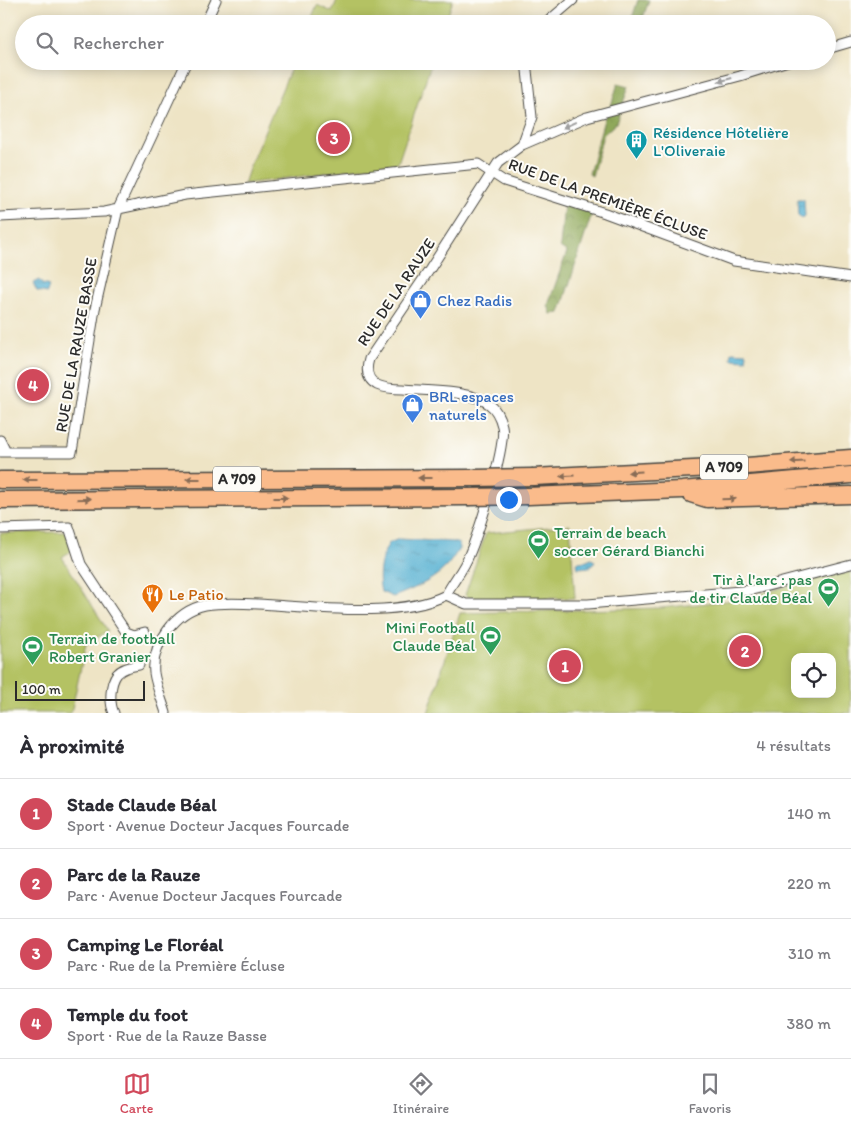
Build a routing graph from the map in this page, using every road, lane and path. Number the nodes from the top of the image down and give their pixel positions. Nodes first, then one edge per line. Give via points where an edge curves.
1 (216, 0) edge
2 (573, 0) edge
3 (209, 15) edge
4 (556, 15) edge
5 (851, 42) edge
6 (836, 46) edge
7 (183, 70) edge
8 (527, 70) edge
9 (759, 70) edge
10 (522, 145) junction
11 (493, 172) junction
12 (118, 208) junction
13 (0, 217) edge
14 (851, 278) edge
15 (0, 440) edge
16 (3, 452) edge
17 (849, 458) edge
18 (851, 475) edge
19 (0, 480) edge
20 (682, 490) junction
21 (851, 496) edge
22 (0, 500) edge
23 (0, 529) edge
24 (851, 564) edge
25 (446, 595) junction
26 (145, 632) dead end
27 (139, 665) dead end
28 (114, 713) edge
29 (166, 713) edge

1 - 3 street
2 - 4 street
5 - 6 street
7 - 12 street
8 - 10 street via 532,117
9 -> 10 street via 587,117
10 - 11 street via 498,163
11 - 12 street, RUE DE LA PREMIÈRE ÉCLUSE via 478,164 185,195
11 - 14 street, RUE DE LA PREMIÈRE ÉCLUSE via 504,181 605,213 734,261
11 - 25 street, RUE DE LA RAUZE via 366,368 368,376 377,385 480,398 491,405 503,429 499,460 469,557
12 - 13 street, RUE DE LA PREMIÈRE ÉCLUSE via 104,212
12 - 16 street, RUE DE LA RAUZE BASSE via 95,309 72,452
15 - 16 street
17 -> 19 highway, A 709, bridge via 533,477
18 - 20 highway, A 709
20 -> 21 highway via 707,499
22 -> 20 highway, A 709, bridge via 468,497
23 - 26 street via 70,527 81,564 126,632 134,635
24 - 25 street via 752,590 588,604 466,604
25 - 29 street via 424,604 384,609 237,603 203,605 184,614 160,642 154,672
27 - 28 street via 118,673 112,695

